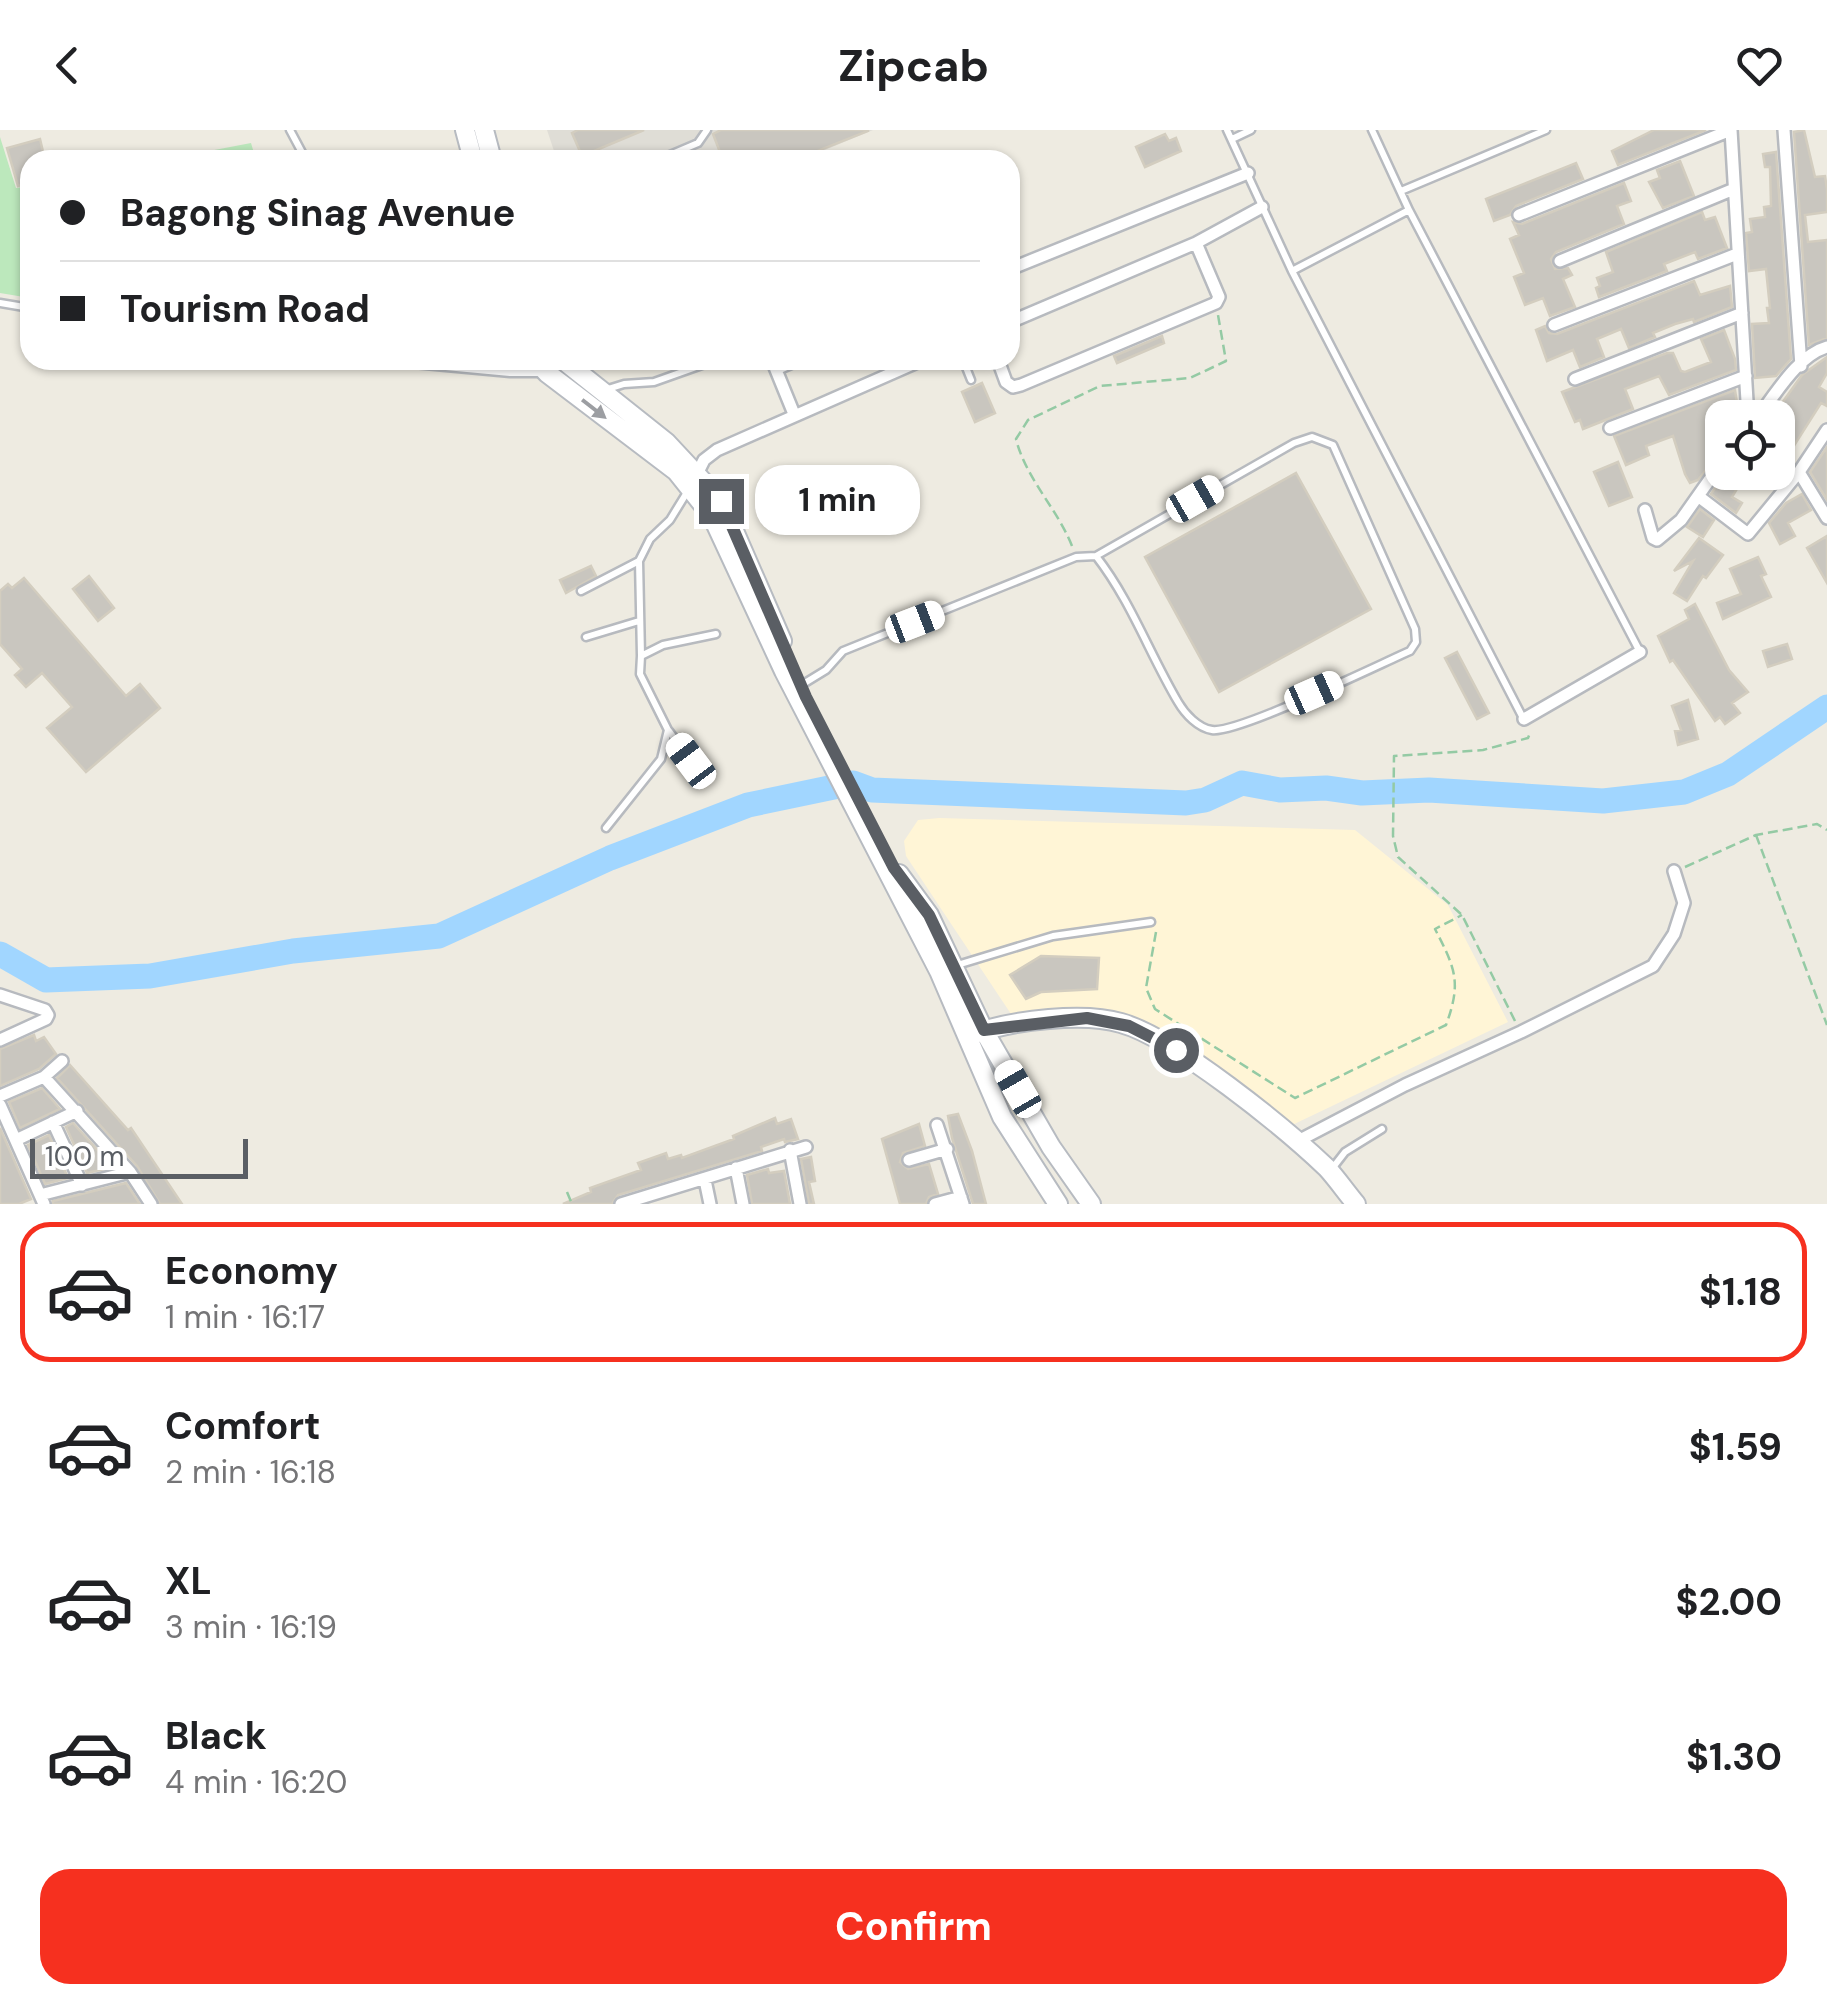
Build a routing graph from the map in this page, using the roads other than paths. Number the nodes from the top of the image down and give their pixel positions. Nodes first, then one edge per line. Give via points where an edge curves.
1 (707, 130) edge
2 (1227, 130) edge
3 (1251, 130) edge
4 (1372, 130) edge
5 (1546, 130) edge
6 (1731, 130) edge
7 (1784, 130) edge
8 (1232, 139) junction
9 (682, 150) edge
10 (1248, 173) junction
11 (1734, 189) junction
12 (1401, 191) junction
13 (1262, 207) junction
14 (1409, 210) junction
15 (1519, 215) dead end
16 (1196, 243) junction
17 (1737, 254) junction
18 (1560, 261) dead end
19 (1020, 265) edge
20 (1292, 270) junction
21 (1742, 313) junction
22 (1020, 318) edge
23 (1554, 325) dead end
24 (1827, 347) edge
25 (1801, 366) junction
26 (482, 370) edge
27 (524, 370) edge
28 (547, 370) edge
29 (576, 370) edge
30 (692, 370) edge
31 (776, 370) edge
32 (898, 370) edge
33 (967, 370) edge
34 (1002, 370) edge
35 (1746, 376) junction
36 (1575, 379) dead end
37 (971, 380) dead end
38 (604, 392) junction
39 (1747, 400) edge
40 (1772, 400) edge
41 (794, 414) junction
42 (1610, 428) dead end
43 (1827, 430) edge
44 (1799, 472) junction
45 (694, 480) junction
46 (1705, 486) edge
47 (1698, 496) junction
48 (1645, 510) dead end
49 (1827, 518) edge
50 (1096, 556) junction
51 (638, 562) junction
52 (581, 591) dead end
53 (639, 621) junction
54 (716, 634) dead end
55 (586, 637) dead end
56 (1640, 652) joint
57 (641, 656) junction
58 (798, 688) junction
59 (1524, 719) joint
60 (668, 730) junction
61 (691, 761) dead end
62 (606, 828) dead end
63 (1674, 870) road end
64 (1151, 922) road end
65 (946, 969) junction
66 (0, 995) edge
67 (984, 1030) junction
68 (965, 1038) junction
69 (0, 1040) edge
70 (62, 1062) dead end
71 (44, 1077) junction
72 (0, 1096) edge
73 (0, 1104) edge
74 (77, 1110) junction
75 (53, 1122) junction
76 (936, 1125) dead end
77 (1382, 1129) dead end
78 (16, 1140) junction
79 (1296, 1142) junction
80 (806, 1146) dead end
81 (947, 1149) junction
82 (790, 1150) junction
83 (909, 1160) dead end
84 (736, 1168) junction
85 (1330, 1171) junction
86 (130, 1172) junction
87 (706, 1180) junction
88 (82, 1184) junction
89 (962, 1200) edge
90 (39, 1201) edge
91 (151, 1204) edge
92 (624, 1204) edge
93 (710, 1204) edge
94 (743, 1204) edge
95 (800, 1204) edge
96 (935, 1204) edge
97 (1058, 1204) edge
98 (1091, 1204) edge
99 (1356, 1204) edge

1 - 9 lane
2 - 8 lane
3 - 8 lane
4 - 12 lane
5 - 12 lane
6 - 11 street
6 - 15 street
7 - 25 street
8 - 10 lane
10 - 13 lane
10 - 19 street
11 - 17 street
11 - 18 street
12 - 14 lane
13 - 16 street
13 - 20 lane
14 - 20 lane
14 - 56 lane
16 - 22 street
16 - 34 street via 1216,303 1021,385 1006,382
17 - 21 street
17 - 23 street
20 - 59 lane
21 - 35 street
21 - 36 street
24 - 25 street
25 - 40 street
26 - 27 lane
28 -> 45 main road
29 - 38 main road
30 - 38 lane
31 - 41 street
32 - 41 street
33 - 37 lane
35 - 39 street
35 - 42 street
38 - 45 main road via 666,442
41 - 45 street via 717,450
43 - 44 street
44 - 47 street via 1748,534
44 - 49 street
45 - 51 lane
45 - 58 main road
45 - 58 main road via 721,501
46 - 47 street
47 - 48 street via 1657,540
50 - 50 lane via 1132,610 1180,706 1200,726 1216,731 1410,651 1416,642 1333,445 1312,437
50 - 58 lane via 1076,557 843,651
51 - 52 lane
51 - 53 lane
53 - 55 lane
53 - 57 lane
54 - 57 lane
56 - 59 street
57 - 60 lane via 640,674
58 - 65 main road
60 - 61 lane
60 - 62 lane via 660,759
63 - 79 street via 1684,902 1653,966
64 - 65 lane via 1054,936
65 - 67 main road
65 - 68 main road
66 - 69 street via 48,1015
67 - 68 main road
67 - 79 main road via 1087,1018 1129,1026 1176,1050
67 - 98 main road
68 - 97 main road via 1002,1117
70 - 71 street
71 - 72 street
71 - 74 street
73 - 78 street
74 - 75 street
74 - 86 street
75 - 78 street
75 - 88 street
76 - 81 street
77 - 85 lane via 1345,1152
78 - 90 street
79 - 85 main road
80 - 82 street
81 - 83 street
81 - 89 street
82 - 84 street
82 - 95 street
84 - 87 street
84 - 94 street
85 - 99 main road
86 - 88 street
86 - 91 street
87 - 92 street
87 - 93 street
88 - 90 street
89 - 96 street

